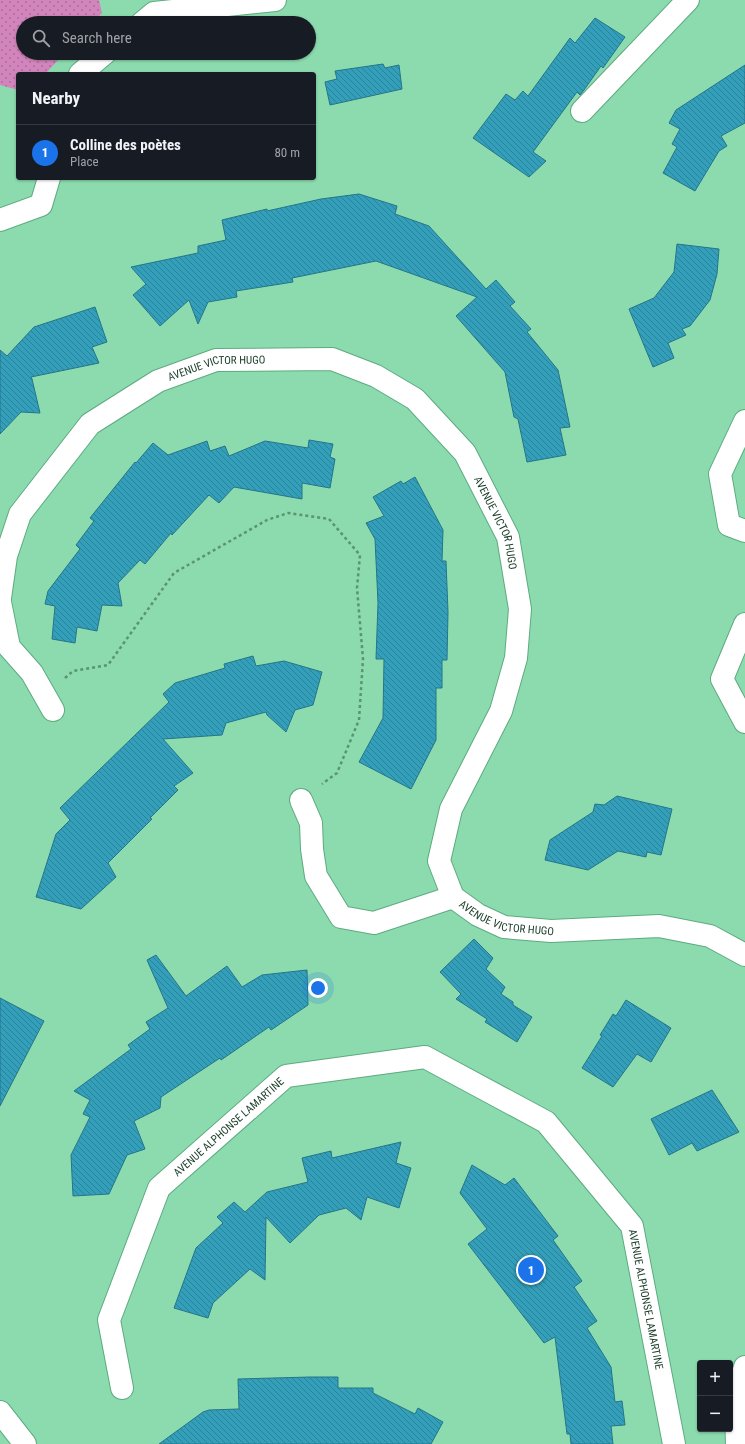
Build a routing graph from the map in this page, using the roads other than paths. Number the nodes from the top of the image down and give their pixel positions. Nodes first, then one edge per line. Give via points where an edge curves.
1 (275, 0) edge
2 (688, 0) edge
3 (150, 16) edge
4 (97, 60) edge
5 (82, 72) edge
6 (582, 111) dead end
7 (48, 180) edge
8 (0, 220) edge
9 (745, 421) edge
10 (745, 531) edge
11 (0, 598) edge
12 (0, 602) edge
13 (745, 624) edge
14 (49, 704) road end
15 (745, 722) edge
16 (301, 800) road end
17 (453, 897) junction
18 (745, 955) edge
19 (745, 1367) edge
20 (122, 1388) dead end
21 (0, 1412) edge
22 (25, 1444) edge
23 (674, 1444) edge
24 (737, 1444) edge

1 - 3 street via 154,13
2 - 6 street
4 - 5 street
7 - 8 street via 41,205
9 - 10 street via 720,474 729,525
11 - 17 street, AVENUE VICTOR HUGO via 6,556 20,514 90,424 158,381 216,360 332,359 376,376 415,399 465,453 508,537 520,609 516,658 501,712 451,809 439,861
12 - 14 street via 9,647 32,673
13 - 15 street via 722,678
16 - 17 street via 311,823 316,876 341,917 374,923
17 - 18 street, AVENUE VICTOR HUGO via 478,915 504,927 551,931 659,926 710,936
19 - 24 street via 740,1380
20 - 23 street, AVENUE ALPHONSE LAMARTINE via 109,1320 159,1188 286,1076 425,1057 546,1122 632,1226
21 - 22 street

